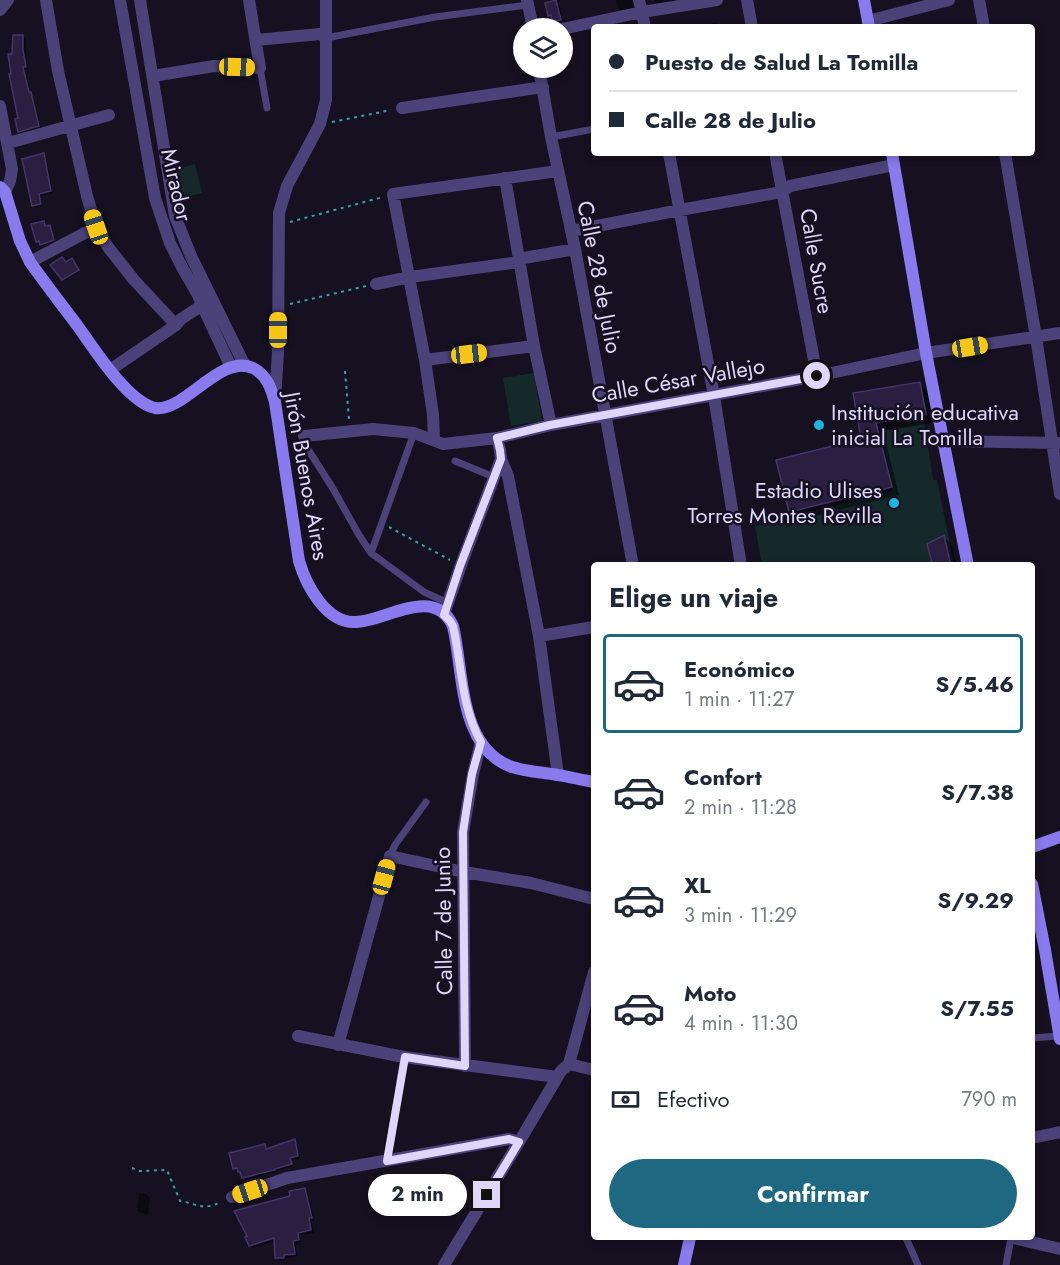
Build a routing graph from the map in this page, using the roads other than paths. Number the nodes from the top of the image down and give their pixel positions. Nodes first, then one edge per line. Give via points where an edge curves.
1 (8, 0) edge
2 (46, 0) edge
3 (120, 0) edge
4 (140, 0) edge
5 (249, 0) edge
6 (326, 0) edge
7 (717, 0) edge
8 (747, 0) edge
9 (864, 0) edge
10 (949, 0) edge
11 (979, 0) edge
12 (528, 3) edge
13 (640, 6) edge
14 (0, 10) edge
15 (531, 18) edge
16 (644, 24) edge
17 (751, 24) edge
18 (868, 24) edge
19 (983, 24) edge
20 (573, 26) edge
21 (326, 38) junction
22 (256, 40) junction
23 (260, 68) junction
24 (153, 76) junction
25 (542, 78) edge
26 (543, 87) junction
27 (0, 105) edge
28 (267, 108) dead end
29 (402, 108) road end
30 (109, 115) dead end
31 (70, 125) junction
32 (591, 130) edge
33 (551, 137) junction
34 (8, 143) junction
35 (670, 156) edge
36 (776, 156) edge
37 (1006, 156) edge
38 (893, 159) edge
39 (558, 171) junction
40 (505, 178) junction
41 (3, 189) edge
42 (782, 192) junction
43 (680, 210) junction
44 (96, 227) junction
45 (571, 231) junction
46 (575, 249) junction
47 (30, 262) junction
48 (519, 262) junction
49 (410, 277) junction
50 (376, 284) road end
51 (207, 302) junction
52 (176, 325) junction
53 (1060, 333) edge
54 (1036, 337) junction
55 (534, 346) junction
56 (926, 353) junction
57 (425, 360) junction
58 (245, 366) junction
59 (231, 367) junction
60 (110, 370) junction
61 (817, 376) junction
62 (714, 396) junction
63 (275, 402) junction
64 (605, 415) junction
65 (550, 425) junction
66 (414, 433) junction
67 (304, 436) joint
68 (497, 438) junction
69 (434, 440) junction
70 (943, 441) junction
71 (1056, 443) edge
72 (501, 459) junction
73 (455, 461) dead end
74 (494, 477) junction
75 (1060, 494) edge
76 (371, 553) junction
77 (632, 562) edge
78 (740, 562) edge
79 (967, 562) edge
80 (446, 609) junction
81 (591, 627) edge
82 (538, 636) junction
83 (481, 742) junction
84 (558, 775) junction
85 (591, 781) edge
86 (426, 802) dead end
87 (1060, 837) edge
88 (1035, 846) edge
89 (390, 856) junction
90 (464, 872) junction
91 (591, 898) edge
92 (1035, 900) edge
93 (591, 983) edge
94 (298, 1036) dead end
95 (1035, 1038) edge
96 (1060, 1038) edge
97 (338, 1045) junction
98 (405, 1057) junction
99 (569, 1064) junction
100 (465, 1066) junction
101 (591, 1069) edge
102 (557, 1077) junction
103 (1060, 1132) edge
104 (1035, 1137) edge
105 (519, 1142) junction
106 (387, 1161) junction
107 (231, 1197) road end
108 (690, 1240) edge
109 (907, 1240) edge
110 (1018, 1240) edge
111 (1026, 1240) edge
112 (1060, 1249) edge
113 (444, 1265) edge
114 (684, 1265) edge
115 (918, 1265) edge
116 (1006, 1265) edge

1 - 14 street
2 - 31 street
3 - 51 street, Mirador via 155,198 170,243 198,295
4 - 24 street, Mirador
5 - 22 street
6 - 21 street
7 - 13 street
8 - 17 street
9 - 18 street
10 - 18 street
11 - 19 street
12 - 15 street
12 - 21 lane
13 - 16 street
13 - 20 street
21 - 22 street via 320,34
21 - 63 street via 326,100 320,124 281,204
22 - 23 street
23 - 24 street via 214,66
23 - 28 lane
24 - 51 street, Mirador via 175,216
25 - 26 street, Calle 28 de Julio
26 - 29 street
26 - 33 street, Calle 28 de Julio
27 - 34 street
30 - 31 street
31 - 34 street
31 - 44 street
32 - 33 lane
33 - 39 street, Calle 28 de Julio
34 - 41 street via 12,169 10,181
35 - 43 street
36 - 42 street, Calle Sucre
37 - 54 street
38 - 42 street via 790,186
38 - 56 street
39 - 40 street
39 - 45 street, Calle 28 de Julio
40 - 48 street
40 - 49 street via 393,194
41 - 47 street
42 - 43 street
42 - 61 street, Calle Sucre
43 - 45 street
43 - 62 street
44 - 47 street
44 - 52 street via 134,280
45 - 46 street, Calle 28 de Julio
46 - 48 street
46 - 64 street, Calle 28 de Julio
47 - 60 street
48 - 49 street
48 - 55 street
49 - 50 street
49 - 57 street
51 - 52 street
51 - 58 street, Mirador
51 - 59 street, Mirador
52 - 60 street
53 - 54 street, Calle César Vallejo
54 - 56 street, Calle César Vallejo
54 - 71 street
55 - 57 street
55 - 65 street
56 - 61 street, Calle César Vallejo
56 - 70 street
57 - 69 street
58 - 59 street
58 - 63 street, Jirón Buenos Aires via 259,371 266,379
59 - 60 street via 162,408 154,408 136,397
61 - 62 street, Calle César Vallejo
62 - 64 street, Calle César Vallejo
62 - 78 street
63 - 80 street, Jirón Buenos Aires via 299,561 316,596 335,616 354,622 417,606
64 - 65 street, Calle César Vallejo
64 - 77 street, Calle 28 de Julio
65 - 68 street, Calle César Vallejo
66 - 67 street, Calle César Vallejo via 374,429
66 - 69 street, Calle César Vallejo
66 - 76 lane
67 - 76 lane via 304,443
68 - 69 street, Calle César Vallejo via 443,444
68 - 72 street
70 - 71 street
70 - 79 street
71 - 75 street
72 - 74 street
72 - 82 street
73 - 74 lane
74 - 80 street
76 - 80 lane
80 - 83 street via 453,626 466,706
81 - 82 street
82 - 84 street
83 - 84 street via 494,757 512,767
83 - 90 street, Calle 7 de Junio via 463,832
84 - 85 street
86 - 89 lane
87 - 88 street
89 - 90 street
89 - 97 street
90 - 91 street
90 - 100 street, Calle 7 de Junio
92 - 96 street
93 - 99 street
94 - 97 street
95 - 96 lane
97 - 98 street
98 - 100 street
98 - 106 lane
99 - 101 street
99 - 102 street
100 - 102 street
102 - 105 street
103 - 104 street
105 - 106 street via 509,1139
105 - 113 street
106 - 107 street via 287,1178
108 - 114 street
109 - 115 lane
110 - 116 lane
111 - 112 street

